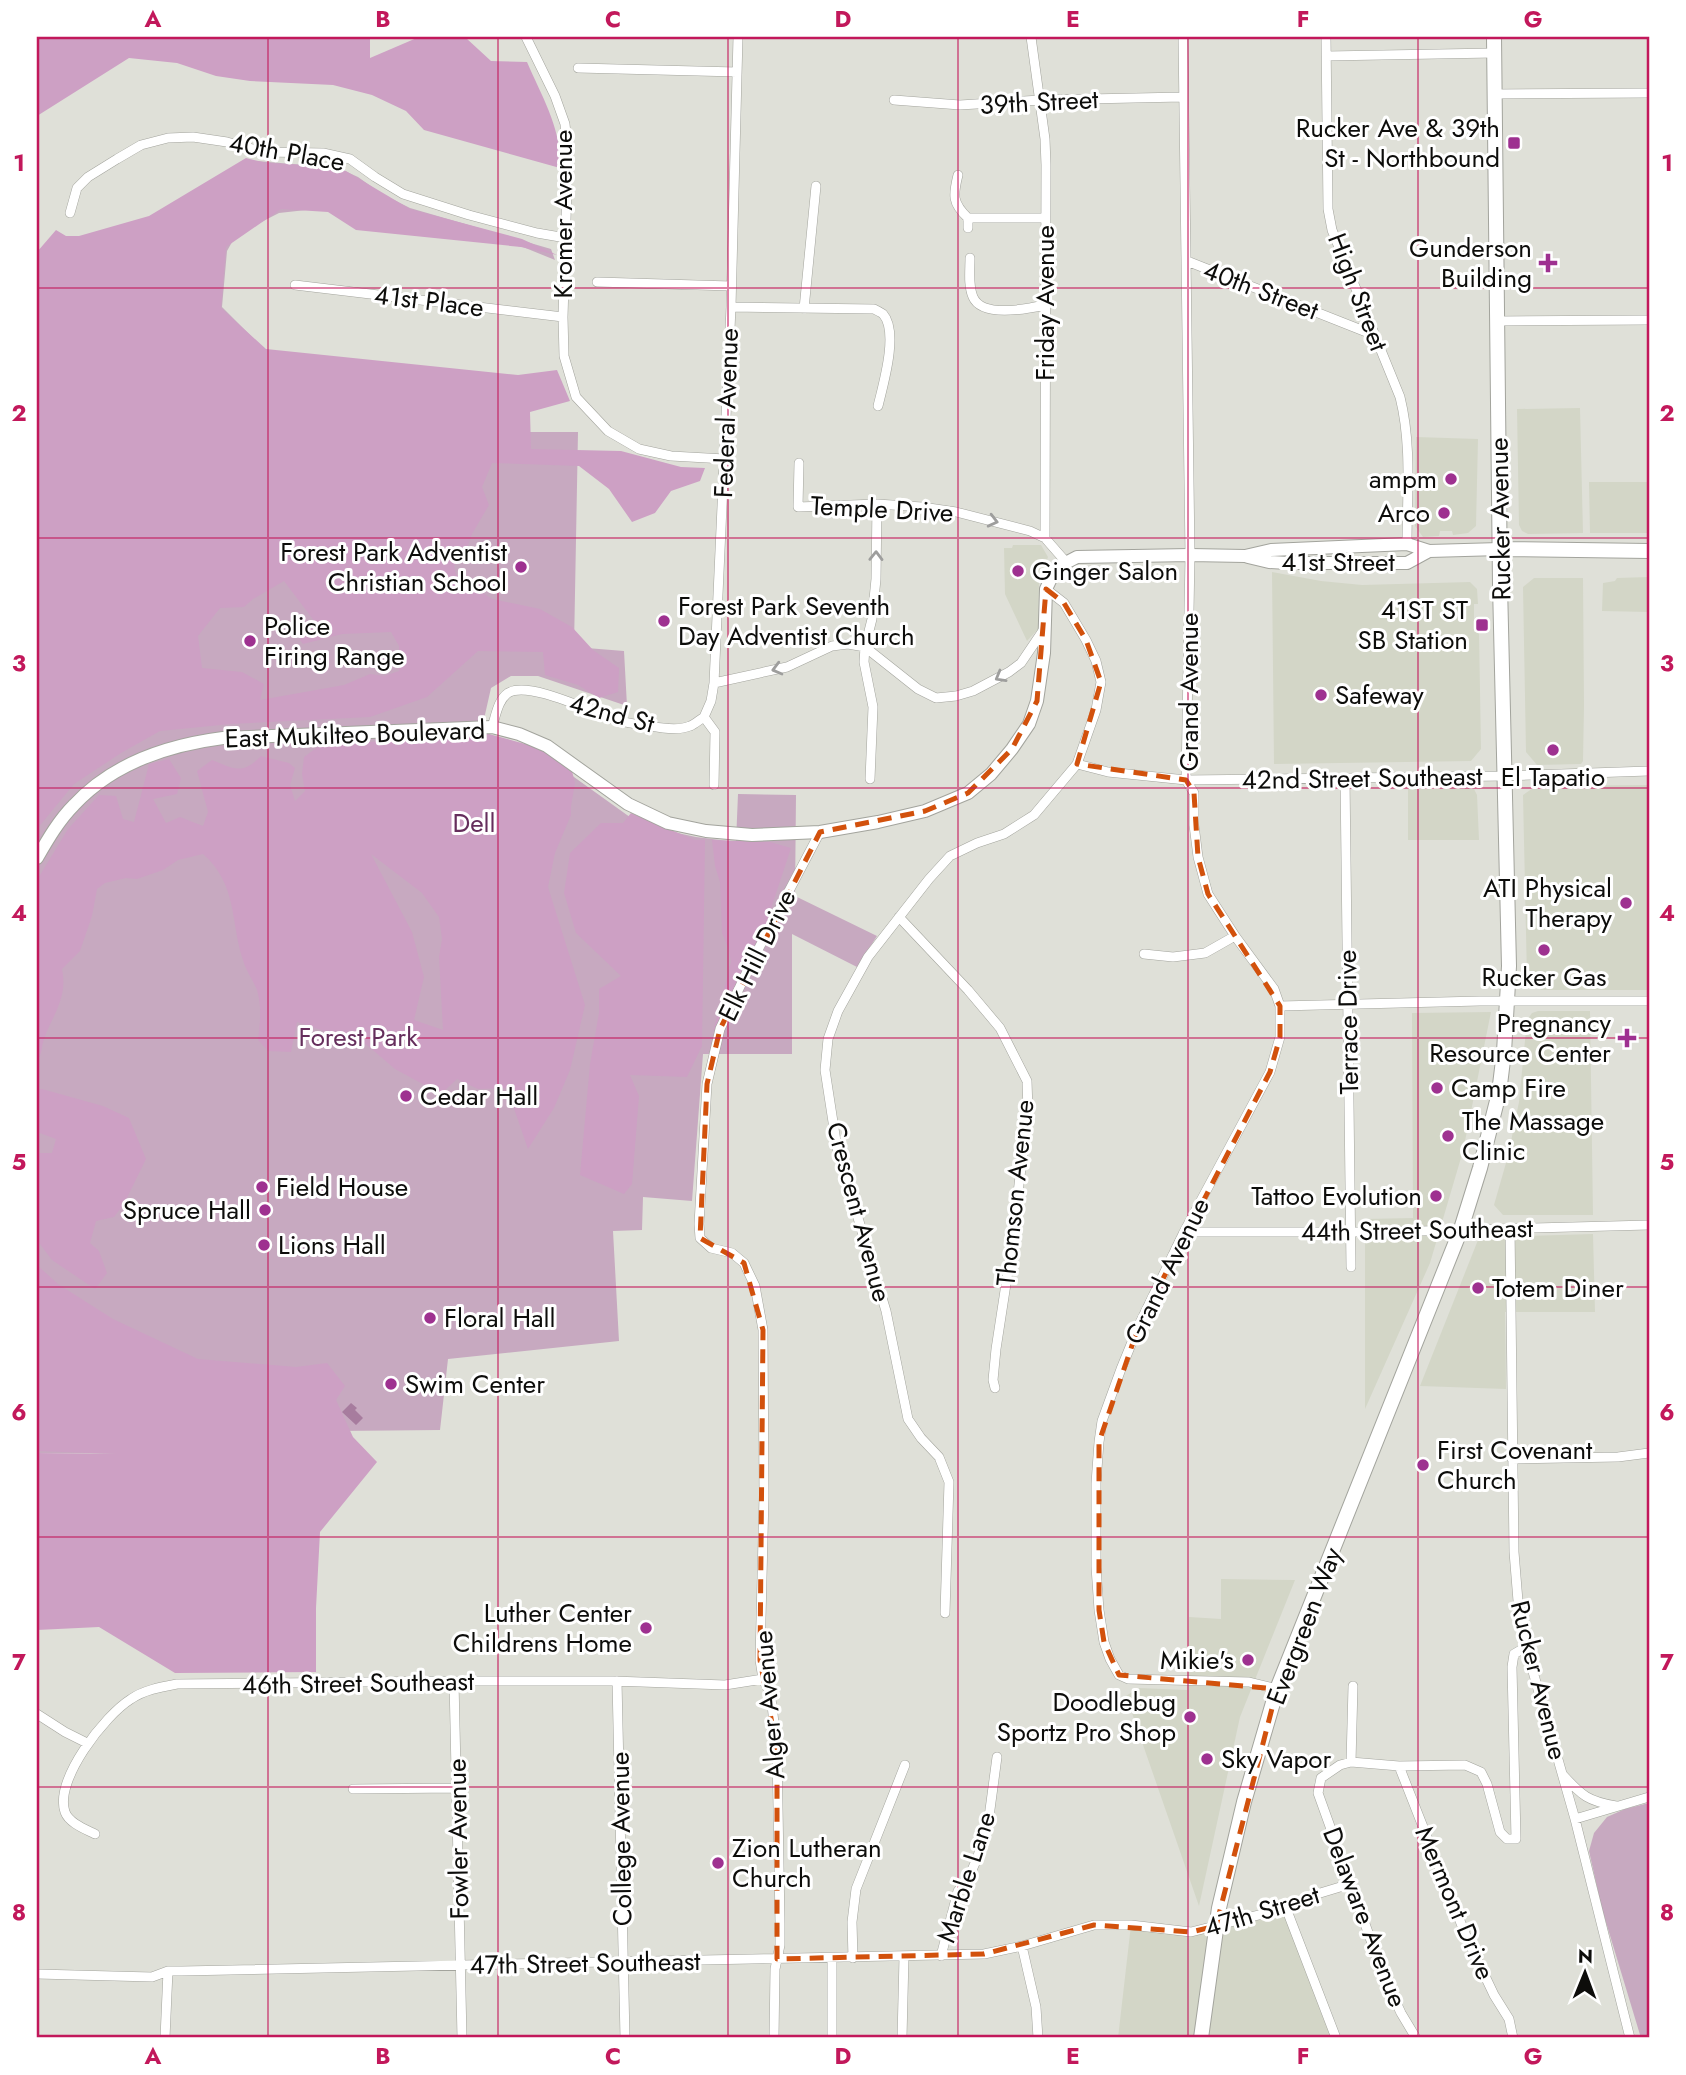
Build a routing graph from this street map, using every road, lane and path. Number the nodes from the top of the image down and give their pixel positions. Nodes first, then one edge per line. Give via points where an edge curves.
1 (526, 37) edge
2 (738, 37) edge
3 (1031, 37) edge
4 (1183, 37) edge
5 (1326, 37) edge
6 (1494, 37) edge
7 (1494, 53) junction
8 (1327, 56) junction
9 (579, 68) dead end
10 (737, 72) junction
11 (1649, 93) edge
12 (1495, 94) junction
13 (1183, 97) junction
14 (894, 100) dead end
15 (1040, 100) junction
16 (958, 175) dead end
17 (817, 187) dead end
18 (70, 213) dead end
19 (1045, 218) junction
20 (566, 238) junction
21 (970, 258) dead end
22 (1187, 261) junction
23 (597, 282) dead end
24 (295, 285) dead end
25 (731, 286) junction
26 (1045, 305) junction
27 (731, 307) junction
28 (804, 309) junction
29 (563, 317) junction
30 (1649, 320) edge
31 (1498, 321) junction
32 (1374, 335) junction
33 (878, 405) dead end
34 (725, 459) junction
35 (799, 463) dead end
36 (877, 504) junction
37 (1045, 538) junction
38 (1407, 544) junction
39 (1339, 548) junction
40 (1500, 549) junction
41 (1429, 551) junction
42 (1649, 551) edge
43 (1190, 555) junction
44 (1245, 556) junction
45 (1066, 562) junction
46 (1339, 562) junction
47 (1046, 589) junction
48 (1045, 627) junction
49 (865, 647) junction
50 (714, 683) junction
51 (704, 717) junction
52 (492, 727) junction
53 (1077, 764) junction
54 (1649, 771) edge
55 (1505, 776) junction
56 (1345, 778) junction
57 (870, 779) dead end
58 (1186, 780) junction
59 (714, 785) dead end
60 (820, 832) junction
61 (37, 858) edge
62 (899, 917) junction
63 (1235, 936) junction
64 (1144, 954) dead end
65 (1649, 1001) edge
66 (1508, 1002) junction
67 (1348, 1005) junction
68 (1280, 1006) junction
69 (1649, 1225) edge
70 (1510, 1228) junction
71 (1461, 1230) junction
72 (1184, 1232) junction
73 (1350, 1232) junction
74 (1351, 1266) dead end
75 (763, 1330) joint
76 (995, 1388) dead end
77 (1649, 1453) edge
78 (1512, 1459) junction
79 (945, 1613) dead end
80 (1526, 1647) junction
81 (763, 1679) junction
82 (454, 1681) junction
83 (617, 1681) junction
84 (1353, 1686) dead end
85 (1277, 1689) junction
86 (37, 1714) edge
87 (87, 1743) junction
88 (997, 1757) dead end
89 (1351, 1762) junction
90 (905, 1765) dead end
91 (1399, 1766) junction
92 (1562, 1774) junction
93 (457, 1788) junction
94 (353, 1789) dead end
95 (1649, 1797) edge
96 (1621, 1807) junction
97 (1575, 1819) junction
98 (95, 1834) dead end
99 (1350, 1884) junction
100 (1286, 1908) junction
101 (1131, 1925) joint
102 (1216, 1926) junction
103 (1022, 1946) junction
104 (941, 1956) junction
105 (904, 1957) junction
106 (832, 1958) junction
107 (853, 1958) junction
108 (777, 1959) junction
109 (624, 1963) junction
110 (460, 1965) junction
111 (168, 1971) junction
112 (37, 1974) edge
113 (165, 2038) edge
114 (462, 2038) edge
115 (625, 2038) edge
116 (774, 2038) edge
117 (832, 2038) edge
118 (902, 2038) edge
119 (1038, 2038) edge
120 (1201, 2038) edge
121 (1336, 2038) edge
122 (1416, 2038) edge
123 (1513, 2038) edge
124 (1630, 2038) edge

1 - 20 street, Kromer Avenue via 565,124
2 - 10 street, Federal Avenue
3 - 15 street, Friday Avenue
4 - 13 street, Grand Avenue
5 - 8 street, High Street
6 - 7 main road, Rucker Avenue
7 - 8 street
7 - 12 main road, Rucker Avenue
8 - 32 street, High Street via 1328,209
9 - 10 street
10 - 25 street, Federal Avenue
11 - 12 street
12 - 31 main road, Rucker Avenue
13 - 15 street, 39th Street
13 - 22 street, Grand Avenue
14 - 15 street, 39th Street via 960,105
15 - 19 street, Friday Avenue
16 - 19 street via 956,207 968,223
17 - 28 street
18 - 20 street, 40th Place via 77,188 117,159 141,145 193,137 264,152 323,153 350,159 402,194
19 - 26 street, Friday Avenue
20 - 29 street, Kromer Avenue
21 - 26 street via 971,290 980,307
22 - 32 street, 40th Street
22 - 43 street, Grand Avenue
23 - 25 street
24 - 29 street, 41st Place
25 - 27 street, Federal Avenue
26 - 37 street, Friday Avenue
27 - 28 street
27 - 34 street, Federal Avenue
28 - 33 street via 874,309 883,314 890,348
29 - 34 street, Kromer Avenue via 564,356 576,397 608,431 639,449
30 - 31 street
31 - 40 main road, Rucker Avenue
32 - 38 street, High Street via 1405,418
34 - 50 street, Federal Avenue
35 - 36 street, Temple Drive via 798,507
36 -> 37 street, Temple Drive via 956,512
49 -> 36 street via 876,579
37 - 45 street
38 - 39 main road, 41st Street
38 - 41 main road, 41st Street
39 - 44 main road, 41st Street via 1271,550
39 - 46 main road
40 - 41 main road, 41st Street
40 - 42 main road, 41st Street
40 - 55 main road, Rucker Avenue
41 - 46 main road, 41st Street via 1407,563
43 - 44 main road, 41st Street
43 - 45 main road, 41st Street via 1077,557
43 - 58 street, Grand Avenue
44 - 46 main road, 41st Street via 1269,562
45 - 47 main road via 1056,568
47 - 48 main road, East Mukilteo Boulevard
47 - 53 street, Crescent Avenue via 1064,603 1086,640 1101,682
48 -> 49 street via 1021,663 956,696 936,698 918,689
48 - 60 main road, East Mukilteo Boulevard via 1041,681 1029,724 991,774 968,793 925,811
49 -> 50 street via 832,646 787,667
49 - 57 street via 873,707
50 - 51 street, Federal Avenue
51 - 52 street, 42nd St via 688,727 646,726 519,690 500,702
51 - 59 street via 715,732
52 - 60 main road, East Mukilteo Boulevard via 547,746 628,804 668,823 752,835
52 - 61 main road, East Mukilteo Boulevard via 189,742 132,762 100,781 57,825
53 - 58 street, 42nd Street Southeast
53 - 62 street, Crescent Avenue via 1034,815 950,856
54 - 55 street, 42nd Street Southeast
55 - 56 street, 42nd Street Southeast
55 - 66 main road, Rucker Avenue
56 - 58 street, 42nd Street Southeast
56 - 67 street, Terrace Drive
58 - 63 street, Grand Avenue via 1194,793 1198,857 1208,894
60 - 75 street, Elk Hill Drive via 720,1029 707,1084 700,1238 744,1263 755,1286
62 - 76 street, Thomson Avenue via 1000,1028 1027,1081 1028,1111 996,1349
62 - 79 street, Crescent Avenue via 868,957 838,1011 828,1039 825,1070 837,1148 886,1311 908,1419 939,1457 949,1482
63 - 64 street via 1205,953
63 - 68 street, Grand Avenue
65 - 66 street
66 - 67 street
66 - 71 main road, Rucker Avenue via 1499,1093
67 - 68 street
67 - 73 street, Terrace Drive
68 - 72 street, Grand Avenue via 1280,1037 1270,1072
69 - 70 street, 44th Street Southeast
70 - 71 street, 44th Street Southeast
70 - 78 street, Rucker Avenue
71 - 73 street, 44th Street Southeast
71 - 85 main road, Evergreen Way
72 - 73 street, 44th Street Southeast
72 - 85 street, Grand Avenue via 1139,1325 1102,1421 1096,1483 1100,1623 1110,1659 1119,1675 1128,1679 1249,1682
73 - 74 street, Terrace Drive
75 - 81 street, Alger Avenue
77 - 78 street
78 - 80 street, Rucker Avenue via 1514,1552
80 - 91 street via 1514,1654 1512,1667 1516,1839 1507,1839 1500,1832 1481,1772 1465,1765
80 - 92 street, Rucker Avenue
81 - 83 street, 46th Street Southeast via 725,1685
81 - 108 street, Alger Avenue via 772,1705 776,1750
82 - 83 street, 46th Street Southeast
82 - 87 street, 46th Street Southeast via 177,1684 131,1699
82 - 93 street, Fowler Avenue
83 - 109 street, College Avenue
84 - 89 street
85 - 102 main road, Evergreen Way via 1244,1802
86 - 87 street
87 - 98 street, 46th Street Southeast via 68,1782 65,1812
88 - 104 street, Marble Lane via 989,1817 978,1856 958,1891
89 - 91 street
89 - 99 street, Delaware Avenue via 1321,1779 1318,1793
90 - 107 street via 856,1889
91 - 123 street, Mermont Drive via 1466,1936 1510,2019
92 - 96 street via 1593,1802
92 - 97 street, Rucker Avenue
93 - 94 street
93 - 110 street, Fowler Avenue
95 - 96 street
96 - 97 street
97 - 124 street, Rucker Avenue
99 - 100 street, 47th Street
99 - 122 street, Delaware Avenue via 1383,1974
100 - 102 street, 47th Street
100 - 121 street
101 - 102 street, 47th Street via 1191,1932
101 - 103 street, 47th Street Southeast via 1094,1925
102 - 120 main road, Evergreen Way
103 - 104 street, 47th Street Southeast
103 - 119 street
104 - 105 street, 47th Street Southeast
105 - 107 street, 47th Street Southeast
105 - 118 street
106 - 107 street, 47th Street Southeast
106 - 108 street, 47th Street Southeast
106 - 117 street
108 - 109 street, 47th Street Southeast
108 - 116 street, Alger Avenue
109 - 110 street, 47th Street Southeast
109 - 115 street, College Avenue
110 - 111 street, 47th Street Southeast
110 - 114 street, Fowler Avenue
111 - 112 street, 47th Street Southeast via 152,1977
111 - 113 street

